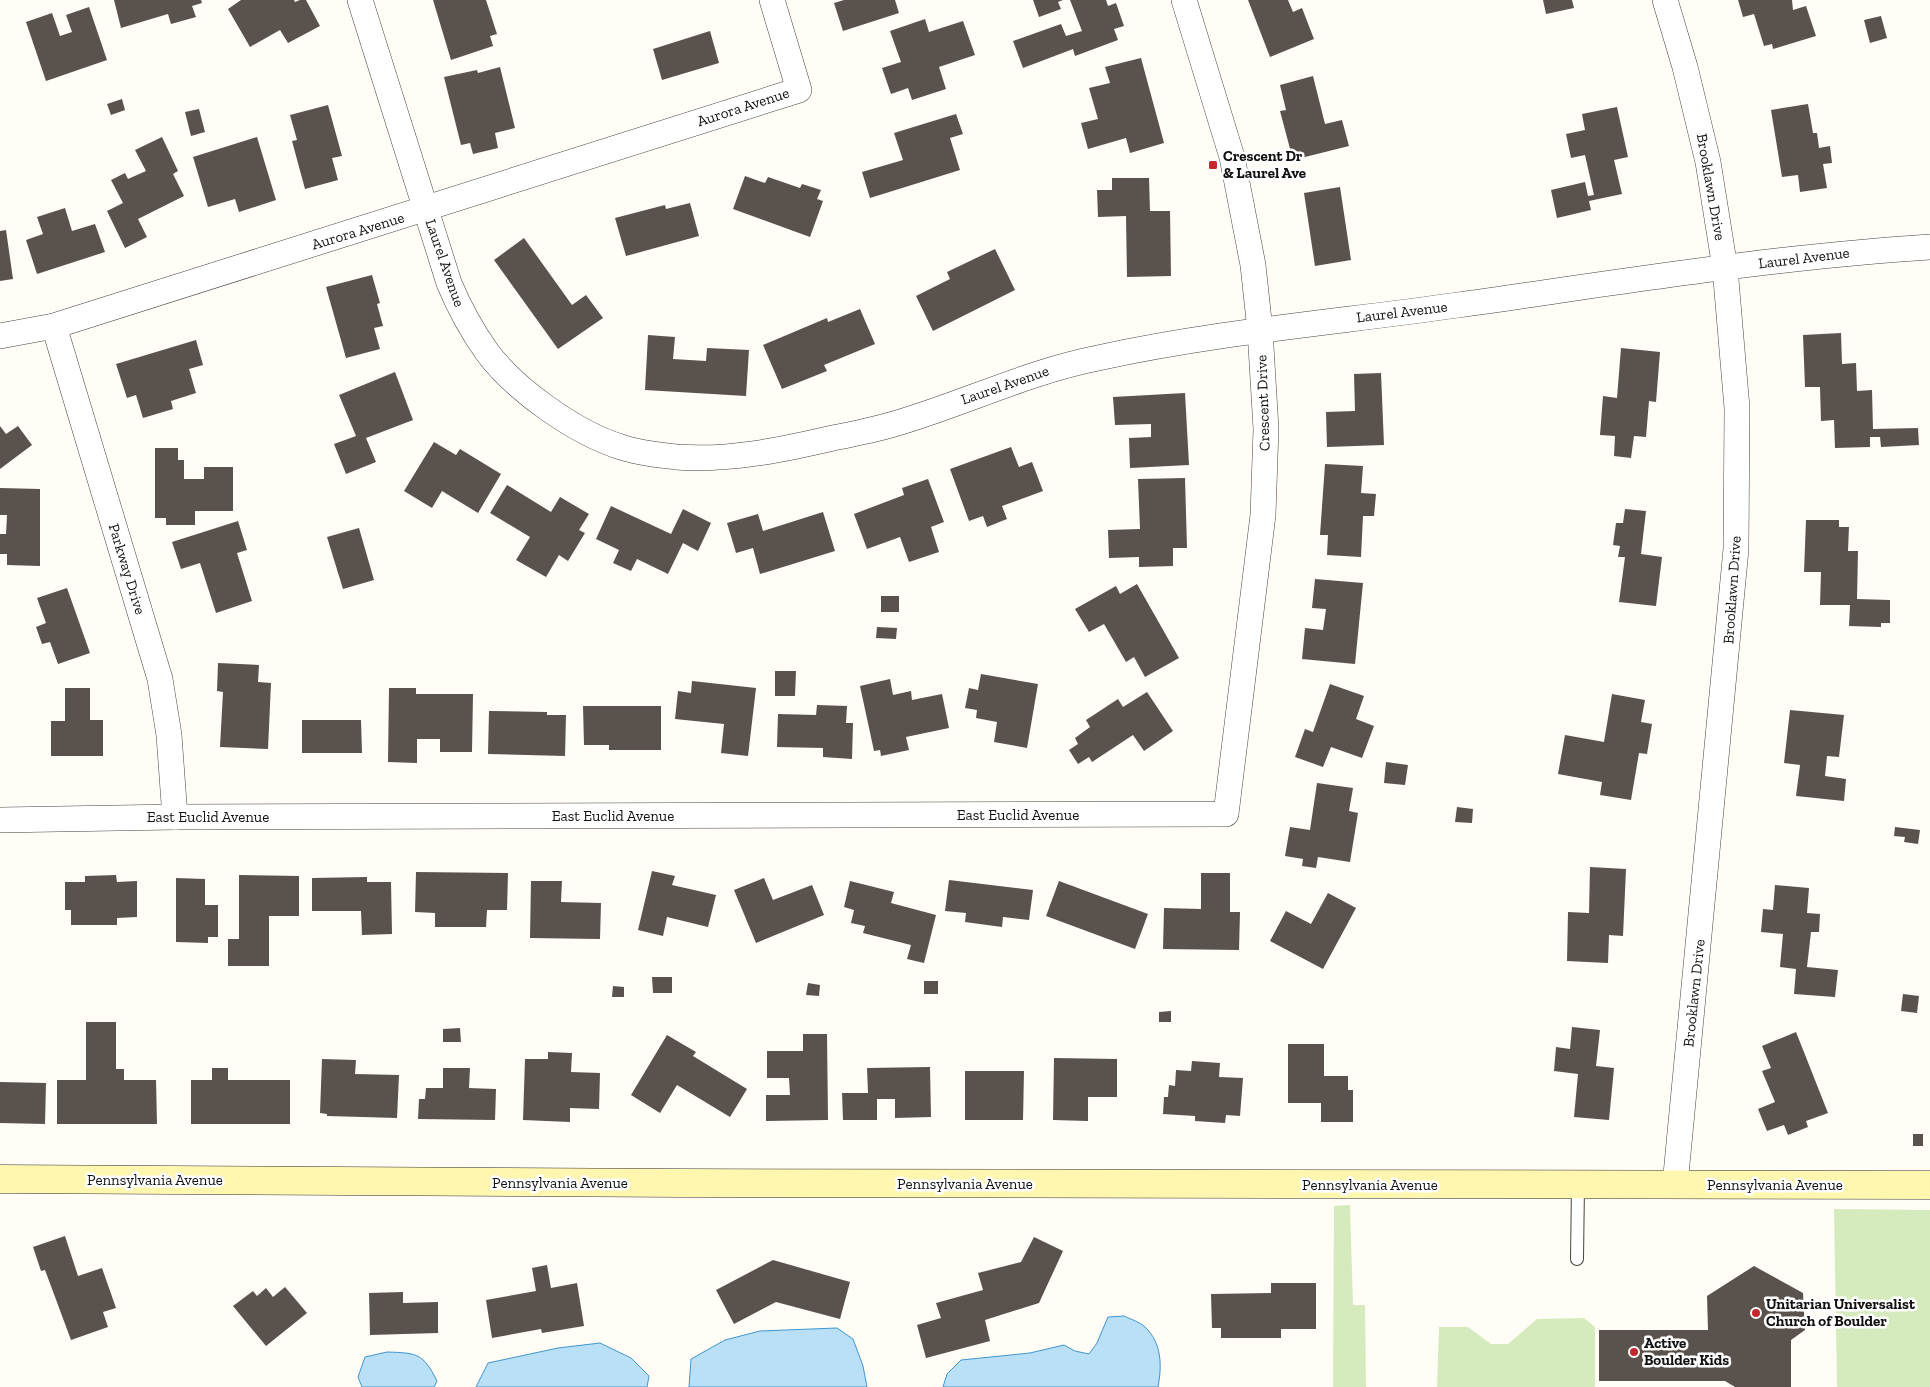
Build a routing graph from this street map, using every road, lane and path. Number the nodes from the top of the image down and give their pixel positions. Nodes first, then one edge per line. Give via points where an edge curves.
1 (360, 0) edge
2 (772, 0) edge
3 (1184, 0) edge
4 (1665, 0) edge
5 (426, 209) junction
6 (1930, 247) edge
7 (1725, 268) junction
8 (54, 326) junction
9 (1260, 330) junction
10 (0, 336) edge
11 (1226, 814) joint
12 (175, 817) junction
13 (0, 820) edge
14 (0, 1179) edge
15 (1578, 1185) junction
16 (1675, 1185) junction
17 (1930, 1185) edge
18 (1577, 1259) dead end

1 - 5 street, Laurel Avenue
2 - 5 street, Aurora Avenue via 799,90
3 - 9 street, Crescent Drive via 1232,157 1253,265
4 - 7 street, Brooklawn Drive via 1686,67 1708,162
5 - 8 street, Aurora Avenue
5 - 9 street, Laurel Avenue via 460,308 488,354 527,393 571,424 622,448 675,457 727,457 790,448 893,424 1071,363 1140,348
6 - 7 street, Laurel Avenue via 1860,251
7 - 9 street, Laurel Avenue
7 - 16 street, Brooklawn Drive via 1737,408 1736,549
8 - 10 street, Aurora Avenue
8 - 12 street, Parkway Drive via 160,679 169,735
9 - 11 street, Crescent Drive via 1266,429 1264,514
11 - 12 street, East Euclid Avenue
12 - 13 street, East Euclid Avenue
14 - 15 street, Pennsylvania Avenue
15 - 16 street, Pennsylvania Avenue
15 - 18 lane
16 - 17 street, Pennsylvania Avenue

